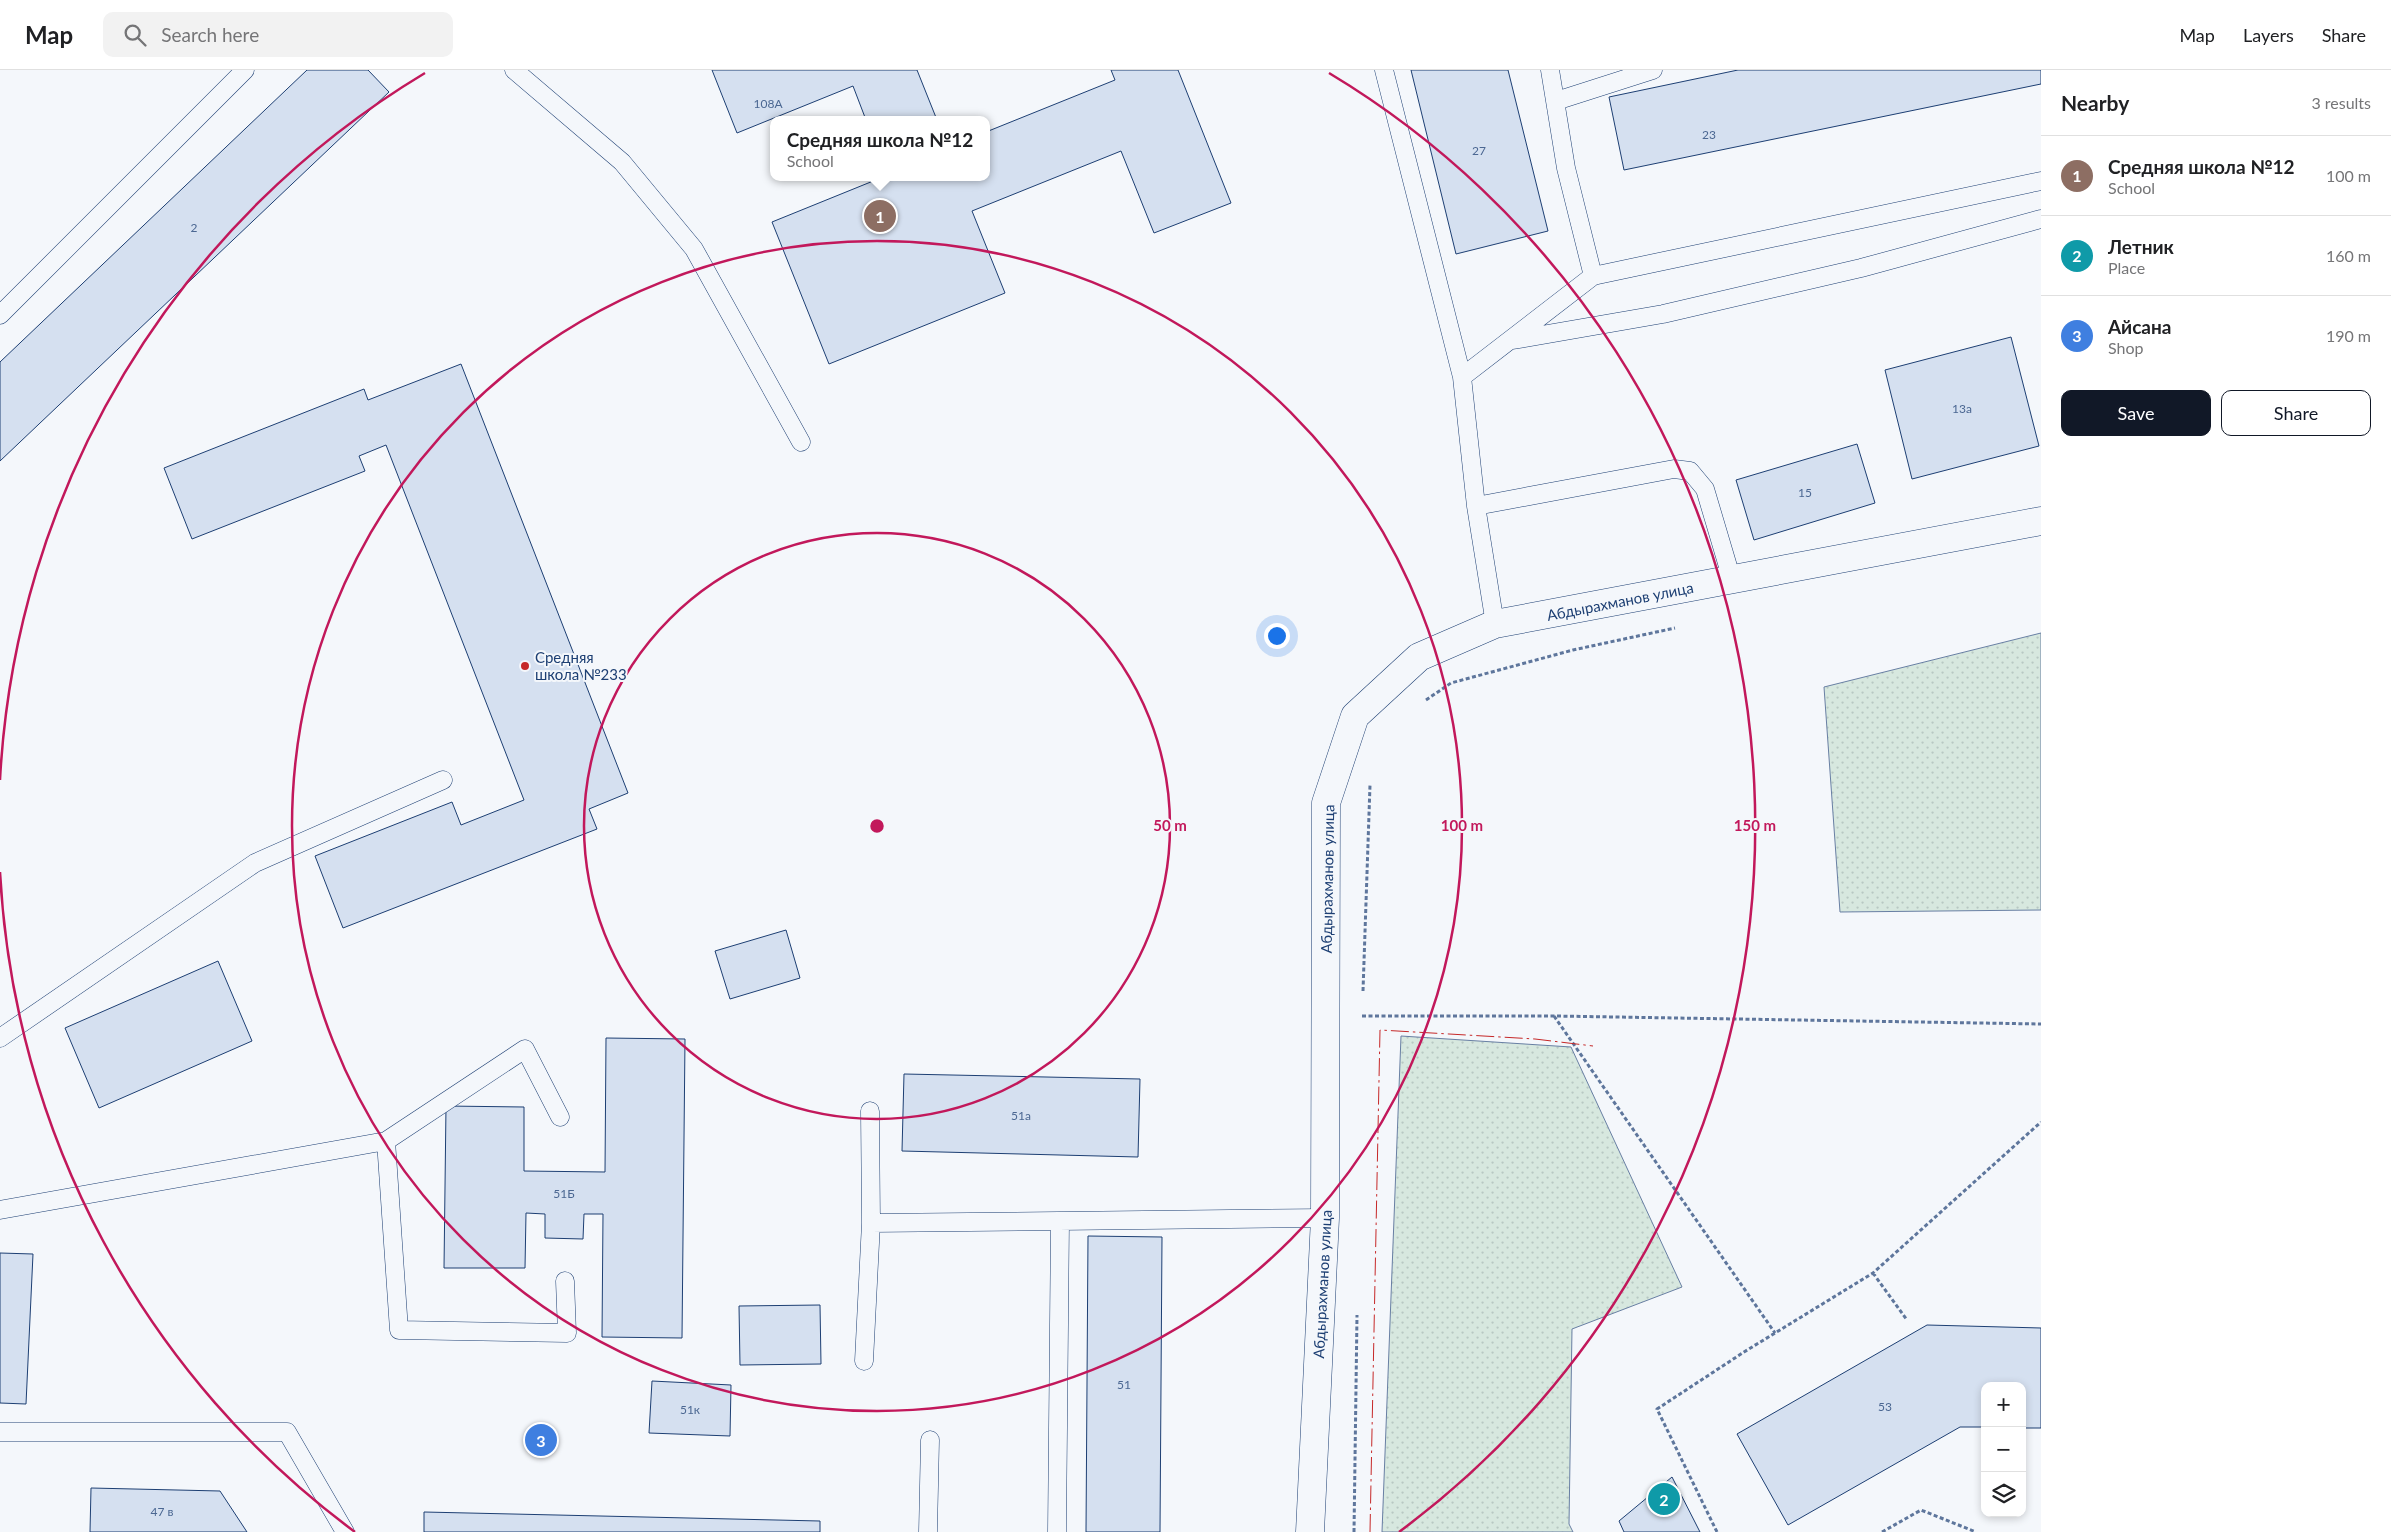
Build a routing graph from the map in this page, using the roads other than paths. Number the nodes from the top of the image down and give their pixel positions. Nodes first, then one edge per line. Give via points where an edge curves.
1 (246, 70) edge
2 (514, 70) edge
3 (1384, 70) edge
4 (1550, 70) edge
5 (1650, 70) edge
6 (1556, 101) junction
7 (2041, 181) edge
8 (2041, 219) edge
9 (1593, 276) junction
10 (0, 315) edge
11 (1510, 341) junction
12 (1462, 377) junction
13 (801, 442) dead end
14 (1476, 506) junction
15 (2041, 520) edge
16 (1732, 580) junction
17 (1495, 624) junction
18 (443, 780) dead end
19 (0, 1038) edge
20 (870, 1111) dead end
21 (560, 1117) dead end
22 (386, 1141) junction
23 (0, 1210) edge
24 (1325, 1218) junction
25 (1060, 1221) junction
26 (871, 1223) junction
27 (565, 1282) dead end
28 (864, 1361) dead end
29 (0, 1432) edge
30 (930, 1440) dead end
31 (345, 1532) edge
32 (928, 1532) edge
33 (1057, 1532) edge
34 (1310, 1532) edge

1 - 10 lane
2 - 13 lane via 622,162 694,249
3 - 12 lane
4 - 6 lane
5 - 6 lane
6 - 9 lane via 1566,168
7 - 9 lane
8 - 11 lane via 1862,268 1663,314
9 - 11 lane
11 - 12 lane
12 - 14 lane
14 - 16 lane via 1674,469 1690,472 1705,489
14 - 17 lane
15 - 16 street, Абдырахманов улица
16 - 17 street, Абдырахманов улица
17 - 24 street, Абдырахманов улица via 1419,656 1355,716 1326,803
18 - 19 lane via 254,863
20 - 26 lane
21 - 22 lane via 525,1049
22 - 23 lane
22 - 27 lane via 399,1330 567,1333
24 - 25 lane
24 - 34 street, Абдырахманов улица
25 - 26 lane
25 - 33 lane
26 - 28 lane
29 - 31 lane via 287,1432
30 - 32 lane

